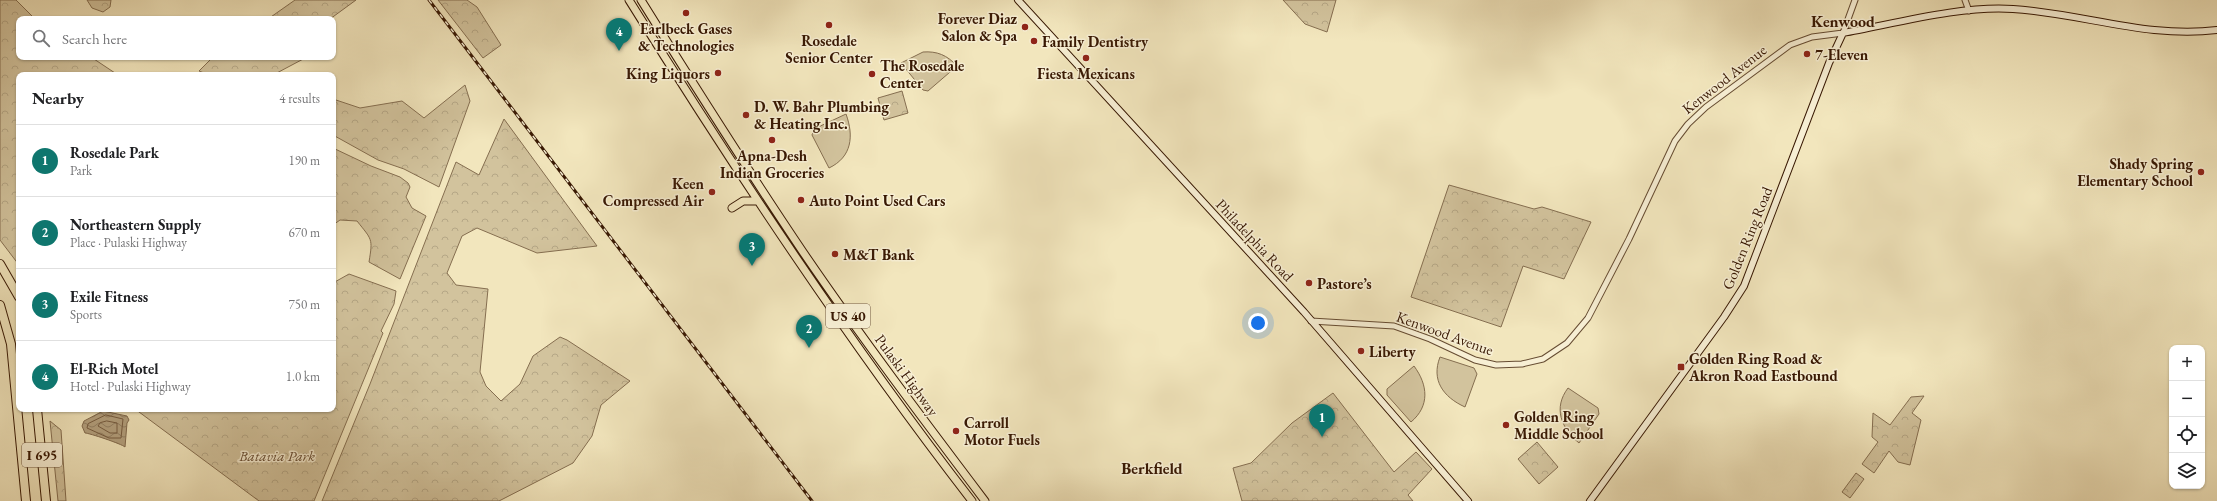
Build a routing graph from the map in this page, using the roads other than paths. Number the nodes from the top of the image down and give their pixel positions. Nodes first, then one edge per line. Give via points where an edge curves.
1 (629, 0) edge
2 (641, 0) edge
3 (1018, 0) edge
4 (1855, 0) edge
5 (1965, 0) edge
6 (1969, 11) junction
7 (2217, 30) edge
8 (1843, 33) junction
9 (757, 201) junction
10 (732, 208) dead end
11 (0, 264) edge
12 (16, 292) edge
13 (0, 305) edge
14 (1311, 320) junction
15 (16, 399) edge
16 (17, 412) edge
17 (37, 412) edge
18 (26, 501) edge
19 (46, 501) edge
20 (972, 501) edge
21 (985, 501) edge
22 (1468, 501) edge
23 (1590, 501) edge

1 - 9 highway, Pulaski Highway / US 40
2 - 21 highway, Pulaski Highway / US 40 via 804,253 888,372
3 - 14 main road, Philadelphia Road
4 - 8 street, Golden Ring Road
5 - 6 street
6 - 7 main road, Kenwood Avenue via 2009,8 2173,32
6 - 8 main road, Kenwood Avenue
8 - 14 street, Kenwood Avenue via 1812,37 1790,45 1717,99 1688,124 1675,141 1588,318 1567,343 1543,359 1522,364 1496,365 1475,360 1402,328 1369,323
8 - 23 main road, Golden Ring Road via 1829,63 1744,286
9 - 10 highway via 743,202
9 - 20 highway, Pulaski Highway / US 40 via 851,339
11 - 12 highway
13 - 15 highway, I 695 via 10,338
14 - 22 main road, Philadelphia Road
16 - 18 highway, I 695
17 - 19 highway, I 695

